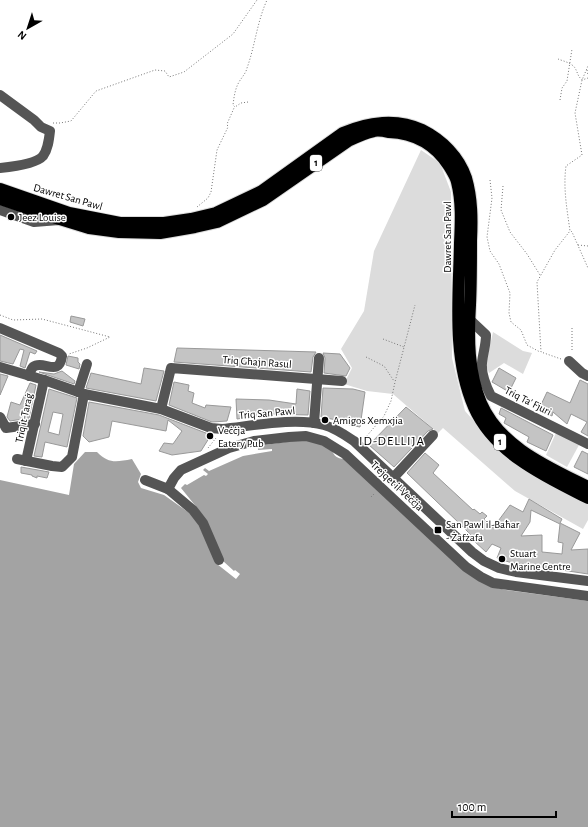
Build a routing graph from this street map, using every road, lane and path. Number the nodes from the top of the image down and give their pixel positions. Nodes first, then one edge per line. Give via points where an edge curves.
1 (257, 0) edge
2 (267, 0) edge
3 (572, 49) dead end
4 (558, 59) dead end
5 (570, 64) junction
6 (588, 66) edge
7 (586, 69) junction
8 (588, 75) edge
9 (588, 78) edge
10 (582, 80) junction
11 (0, 96) edge
12 (560, 100) dead end
13 (248, 102) dead end
14 (235, 107) junction
15 (50, 132) junction
16 (0, 168) edge
17 (490, 180) dead end
18 (503, 186) dead end
19 (0, 189) edge
20 (0, 199) edge
21 (0, 210) edge
22 (61, 219) junction
23 (190, 219) junction
24 (570, 231) junction
25 (577, 245) junction
26 (588, 246) edge
27 (588, 268) edge
28 (541, 276) junction
29 (415, 305) dead end
30 (0, 315) edge
31 (469, 319) junction
32 (0, 328) edge
33 (572, 328) dead end
34 (469, 337) junction
35 (382, 339) dead end
36 (486, 345) junction
37 (404, 348) junction
38 (460, 348) junction
39 (541, 352) junction
40 (62, 356) junction
41 (366, 357) dead end
42 (319, 358) dead end
43 (567, 361) junction
44 (87, 364) dead end
45 (0, 367) edge
46 (29, 376) junction
47 (588, 376) edge
48 (318, 379) junction
49 (44, 380) junction
50 (342, 381) dead end
51 (395, 382) junction
52 (81, 393) junction
53 (161, 409) junction
54 (0, 417) edge
55 (314, 423) junction
56 (35, 424) junction
57 (222, 429) junction
58 (432, 434) dead end
59 (588, 444) edge
60 (359, 445) junction
61 (196, 463) junction
62 (394, 477) junction
63 (145, 480) dead end
64 (168, 489) junction
65 (586, 495) edge
66 (219, 560) dead end
67 (588, 581) edge
68 (588, 596) edge

1 - 15 path via 232,34 184,72 168,77 165,70 155,70 96,91 71,120 50,123
2 - 14 path via 247,70 234,95
3 - 5 path
4 - 5 path
5 - 10 path via 575,67 577,75
5 - 12 path
6 - 7 path
7 - 8 path
7 - 10 path
9 - 10 path
10 - 24 path via 575,113 582,155 566,166 564,179
11 - 15 street via 41,128
13 - 14 path
14 - 23 path via 217,150 211,192 194,210
15 - 16 street via 49,143 43,156 21,165
17 - 39 path via 492,198 487,237 490,251 499,264 510,293 511,322 522,330 527,345
18 - 28 path via 501,210 510,232
19 - 23 highway, Dawret San Pawl / 1 via 69,213 120,223 164,223
20 - 22 highway, Dawret San Pawl / 1
21 - 22 street via 34,222
22 - 38 highway, Dawret San Pawl / 1 via 90,228 119,232 160,233 195,227 216,222 263,200 359,135 375,131 400,132 413,136 443,157 457,180 461,210
23 - 31 highway, Dawret San Pawl / 1 via 216,213 262,191 343,133 355,128 372,123 401,123 416,127 442,143 456,159 466,177 472,204
24 - 25 path
24 - 28 path via 555,250
25 - 26 path
25 - 27 path
28 - 39 path via 537,282
29 - 37 path
30 - 40 path via 13,320 42,319 110,337
31 - 34 highway, Dawret San Pawl / 1
31 - 36 street via 486,335
31 - 38 street, Dawret San Pawl via 464,327
32 - 40 street
33 - 43 path via 572,354
34 - 36 street via 472,333 478,333
34 - 65 highway, Dawret San Pawl / 1 via 474,382 489,418 521,450
35 - 37 path
36 - 59 street, Triq Ta' Fjuri via 482,363 484,383 491,396
37 - 51 path
38 - 65 highway, Dawret San Pawl / 1 via 467,387 483,424 512,454 534,470
39 - 43 path
40 - 46 street via 59,366 54,368 37,365 32,368
41 - 51 path via 384,366
42 - 48 street
43 - 47 street
44 - 52 street
45 - 46 street, Triq San Pawl
46 - 49 street, Triq San Pawl
48 - 50 street, Triq Għajn Rasul
48 - 53 street, Triq Għajn Rasul via 171,368
48 - 55 street
49 - 52 street, Triq San Pawl
49 - 56 street, Triq it-Taraġ
51 - 60 path via 384,416
52 - 53 street, Triq San Pawl
52 - 56 street, Triq it-Taraġ via 72,457 62,466 22,460
53 - 57 street, Triq San Pawl via 211,428
54 - 56 street via 6,428
55 - 57 street, Triq San Pawl via 294,421
55 - 60 street, Triq San Pawl via 335,429
57 - 61 path
58 - 62 street
60 - 62 street, Triq San Pawl
61 - 64 street, Trejqet il-Veċċja via 181,470
61 - 68 street, Trejqet il-Veċċja via 229,448 254,441 306,436 324,441 345,454 466,567 481,577 508,586
62 - 67 street, Triq San Pawl via 467,548 484,561 516,572
63 - 64 street
64 - 66 street via 198,516

